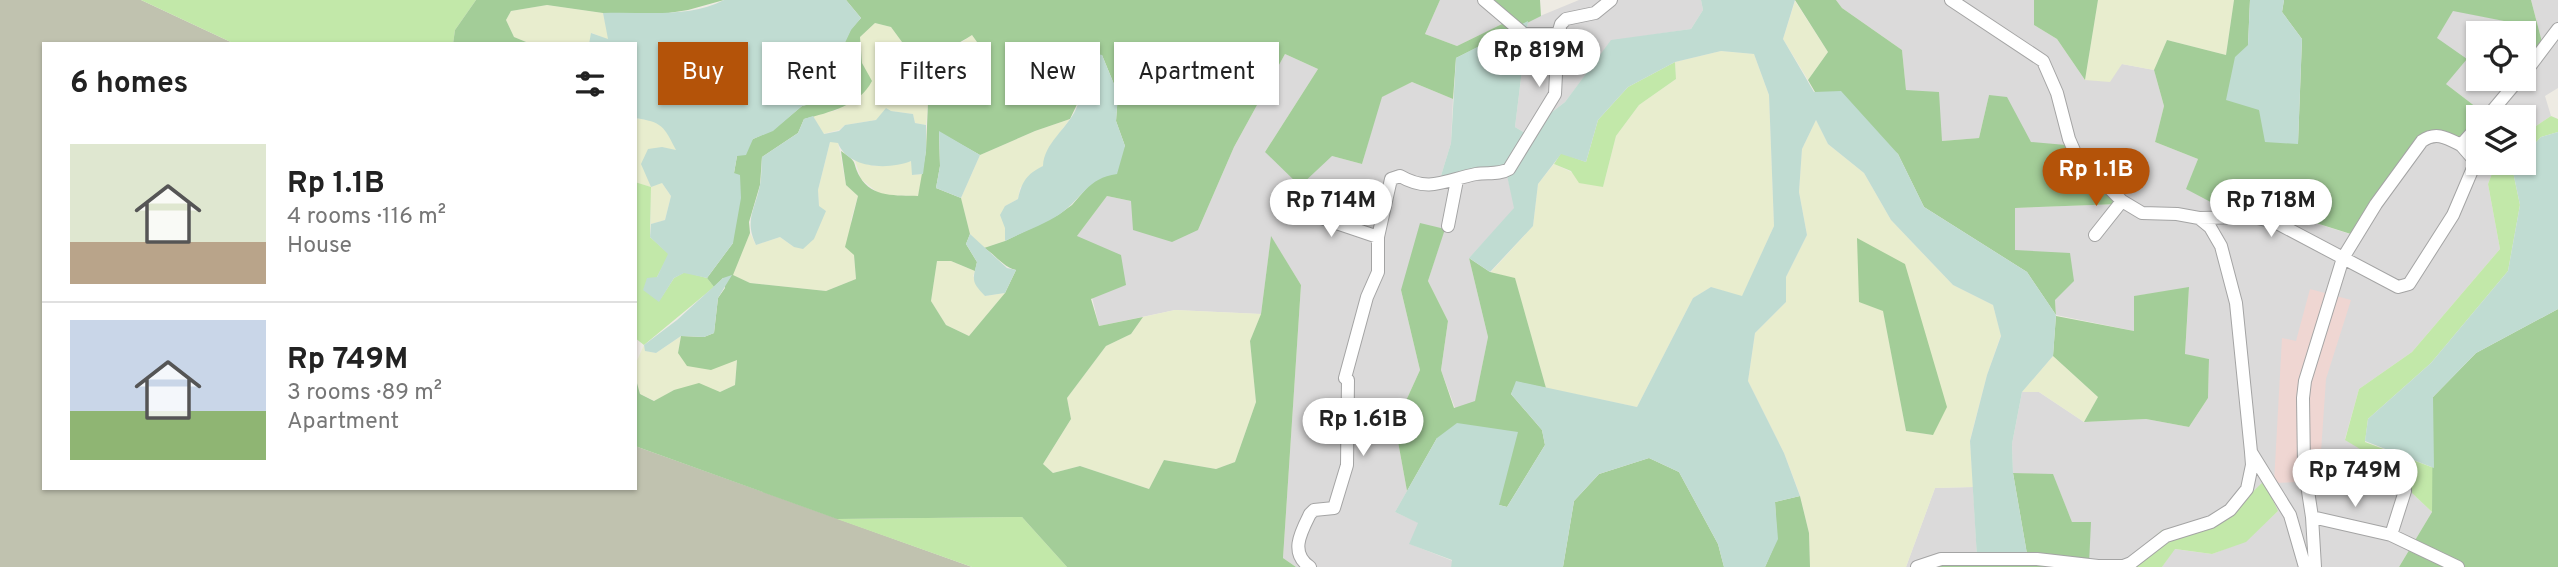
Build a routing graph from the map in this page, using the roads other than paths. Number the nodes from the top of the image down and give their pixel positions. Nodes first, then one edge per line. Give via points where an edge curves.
1 (1484, 0) edge
2 (1611, 0) edge
3 (1951, 0) edge
4 (2558, 29) edge
5 (1558, 34) junction
6 (2536, 58) edge
7 (2509, 91) edge
8 (2497, 105) edge
9 (2466, 140) edge
10 (2461, 145) junction
11 (1457, 180) junction
12 (2122, 201) junction
13 (1295, 209) dead end
14 (2199, 218) junction
15 (1448, 226) dead end
16 (2095, 235) dead end
17 (1378, 237) junction
18 (2343, 258) junction
19 (2251, 452) junction
20 (2405, 491) dead end
21 (2312, 517) junction
22 (2391, 535) junction
23 (1310, 567) edge
24 (1917, 567) edge
25 (2305, 567) edge
26 (2315, 567) edge
27 (2458, 567) edge

1 - 5 street via 1524,34
2 - 5 street via 1595,13 1566,19
3 - 12 street via 2043,61 2076,155
4 - 6 street
5 - 11 street via 1555,94 1509,169
7 - 8 street
9 - 10 street
10 - 18 street via 2437,135 2422,141
10 - 18 street via 2474,160 2473,168 2453,215 2409,285 2398,287
11 - 15 street
11 - 17 street via 1433,186 1413,184 1399,176 1391,179
12 - 14 street via 2142,213
12 - 16 street
13 - 17 street
14 - 18 street via 2252,217 2275,222
14 - 19 street via 2221,246 2236,303
17 - 23 street via 1378,272 1345,378 1347,465 1334,508 1310,514 1297,548 1301,561
18 - 21 street via 2303,398 2304,465
19 - 24 street via 2247,489 2230,510 2210,522 2166,536 2123,566 2037,559 1941,559
19 - 25 street via 2290,515
20 - 22 street
21 - 22 street
21 - 26 street
22 - 27 street

